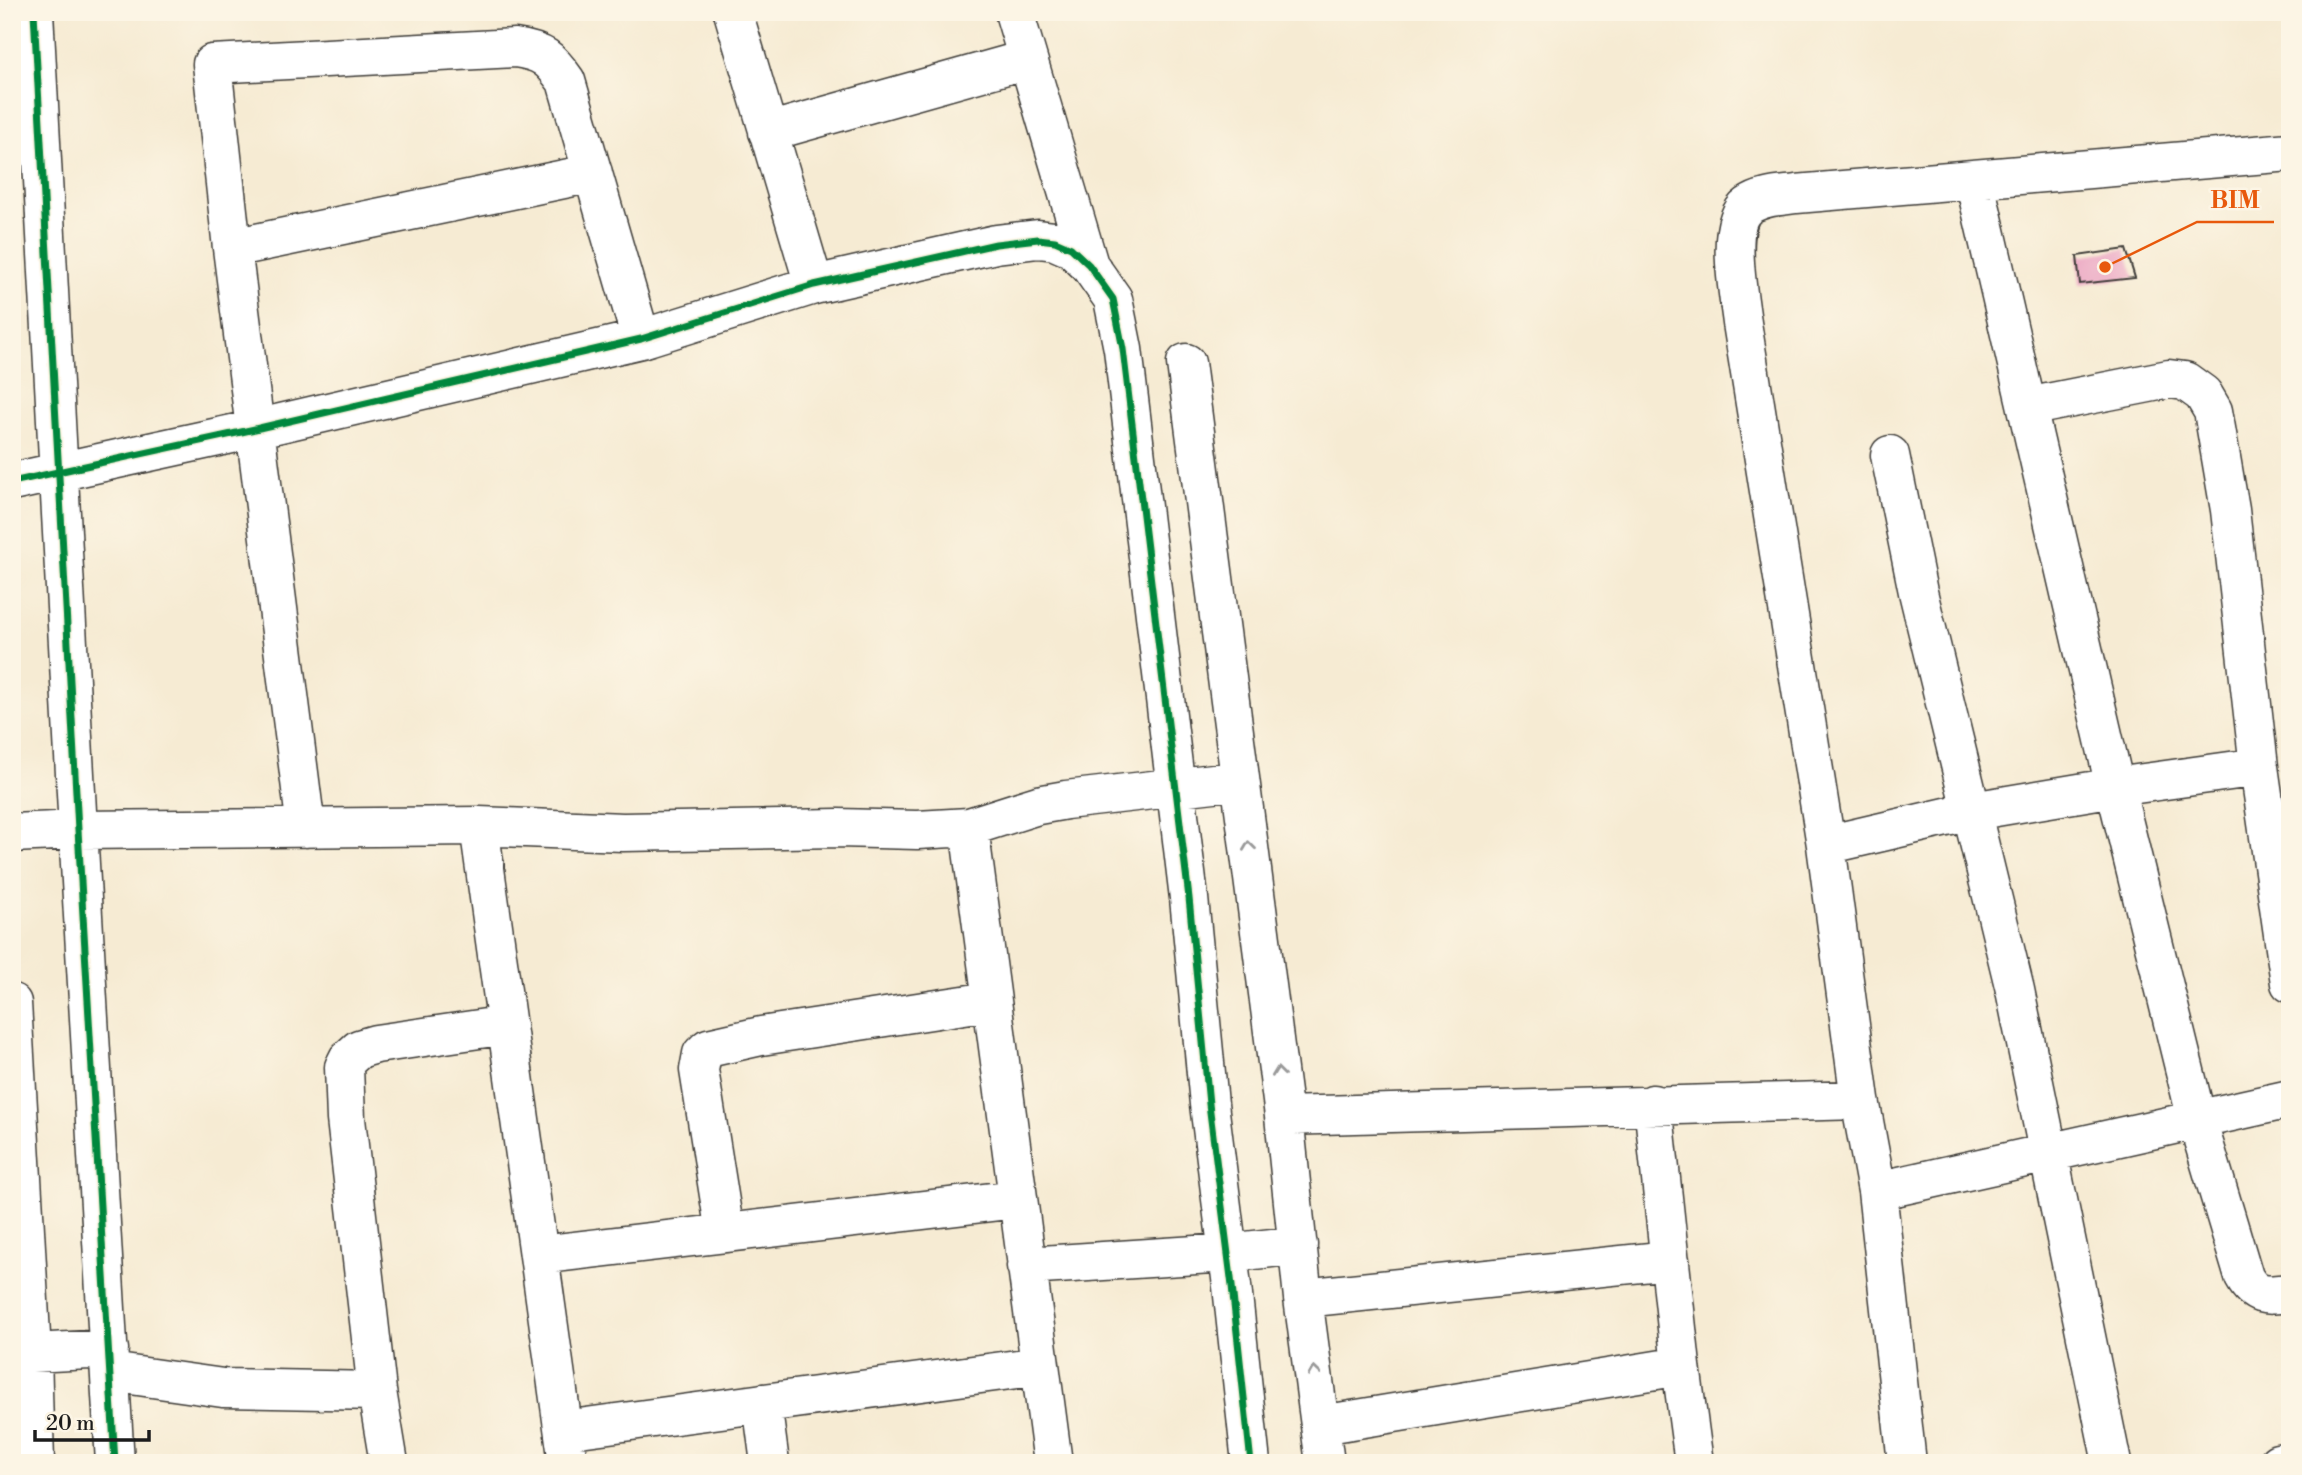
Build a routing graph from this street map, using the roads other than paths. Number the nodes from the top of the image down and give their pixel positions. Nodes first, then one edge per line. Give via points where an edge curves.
1 (34, 12) edge
2 (733, 12) edge
3 (1014, 12) edge
4 (1028, 59) junction
5 (768, 132) junction
6 (2290, 152) edge
7 (593, 173) junction
8 (1974, 179) junction
9 (232, 248) junction
10 (1089, 265) junction
11 (814, 285) junction
12 (640, 339) junction
13 (1186, 363) dead end
14 (2027, 407) junction
15 (255, 429) junction
16 (1890, 455) dead end
17 (58, 472) junction
18 (12, 482) edge
19 (2259, 767) junction
20 (1240, 780) junction
21 (1175, 787) junction
22 (2115, 787) junction
23 (1972, 811) junction
24 (479, 826) junction
25 (969, 827) junction
26 (306, 828) junction
27 (78, 830) junction
28 (12, 833) edge
29 (1826, 845) junction
30 (2290, 983) edge
31 (990, 1001) junction
32 (12, 1003) edge
33 (507, 1026) junction
34 (2290, 1099) edge
35 (1860, 1100) junction
36 (1653, 1104) junction
37 (1284, 1116) junction
38 (2197, 1120) junction
39 (2050, 1152) junction
40 (1877, 1191) junction
41 (1017, 1199) junction
42 (725, 1233) junction
43 (1298, 1245) junction
44 (1227, 1253) junction
45 (539, 1255) junction
46 (1670, 1260) junction
47 (1027, 1266) junction
48 (2290, 1293) edge
49 (1303, 1298) junction
50 (22, 1353) edge
51 (110, 1360) junction
52 (1040, 1366) junction
53 (1681, 1366) junction
54 (377, 1391) junction
55 (762, 1403) junction
56 (1321, 1425) junction
57 (566, 1447) edge
58 (2290, 1461) edge
59 (35, 1463) edge
60 (115, 1463) edge
61 (389, 1463) edge
62 (770, 1463) edge
63 (1053, 1463) edge
64 (1251, 1463) edge
65 (1325, 1463) edge
66 (1694, 1463) edge
67 (1907, 1463) edge
68 (2112, 1463) edge
69 (2278, 1463) edge

1 - 17 street
2 - 5 street
3 - 4 street
4 - 5 street
4 - 10 street
5 - 11 street
6 - 8 street
7 - 9 street
7 - 9 street via 566,81 553,62 533,51 515,48 212,64
7 - 12 street
8 - 14 street
8 - 29 street via 1762,199 1746,207 1738,220 1735,237 1742,323
9 - 15 street
10 - 11 street via 1071,248 1038,239 996,244
10 - 21 street via 1113,299 1123,349
11 - 12 street
12 - 15 street
13 - 20 street
14 - 19 street via 2169,379 2185,381 2203,394 2213,411 2230,510
14 - 22 street
15 - 17 street
15 - 26 street
16 - 23 street via 1917,592
17 - 18 street
17 - 27 street
19 - 22 street
19 - 30 street
20 - 21 street
37 -> 20 street
21 - 25 street via 1038,805
21 - 44 street
22 - 23 street
22 - 38 street
23 - 29 street
23 - 39 street
24 - 25 street via 624,832
24 - 26 street
24 - 33 street
25 - 31 street
26 - 27 street
27 - 28 street
27 - 51 street
29 - 35 street
31 - 41 street
31 - 42 street via 708,1048 699,1070
32 - 50 street
33 - 45 street
33 - 54 street via 376,1044 359,1049 344,1067
34 - 38 street
35 - 36 street
35 - 40 street
36 - 37 street
36 - 46 street
37 - 43 street
38 - 39 street
38 - 48 street via 2249,1287 2265,1294
39 - 40 street
39 - 68 street
40 - 67 street
41 - 42 street
41 - 47 street
42 - 45 street
43 - 44 street
43 - 49 street
44 - 47 street
44 - 64 street
45 - 57 street
46 - 49 street
46 - 53 street
47 - 52 street
56 -> 49 street
50 - 51 street
50 - 59 street
51 - 54 street via 223,1388
51 - 60 street
52 - 55 street
52 - 63 street
53 - 56 street
53 - 66 street
54 - 61 street
55 - 57 street
55 - 62 street
56 - 65 street
58 - 69 street

